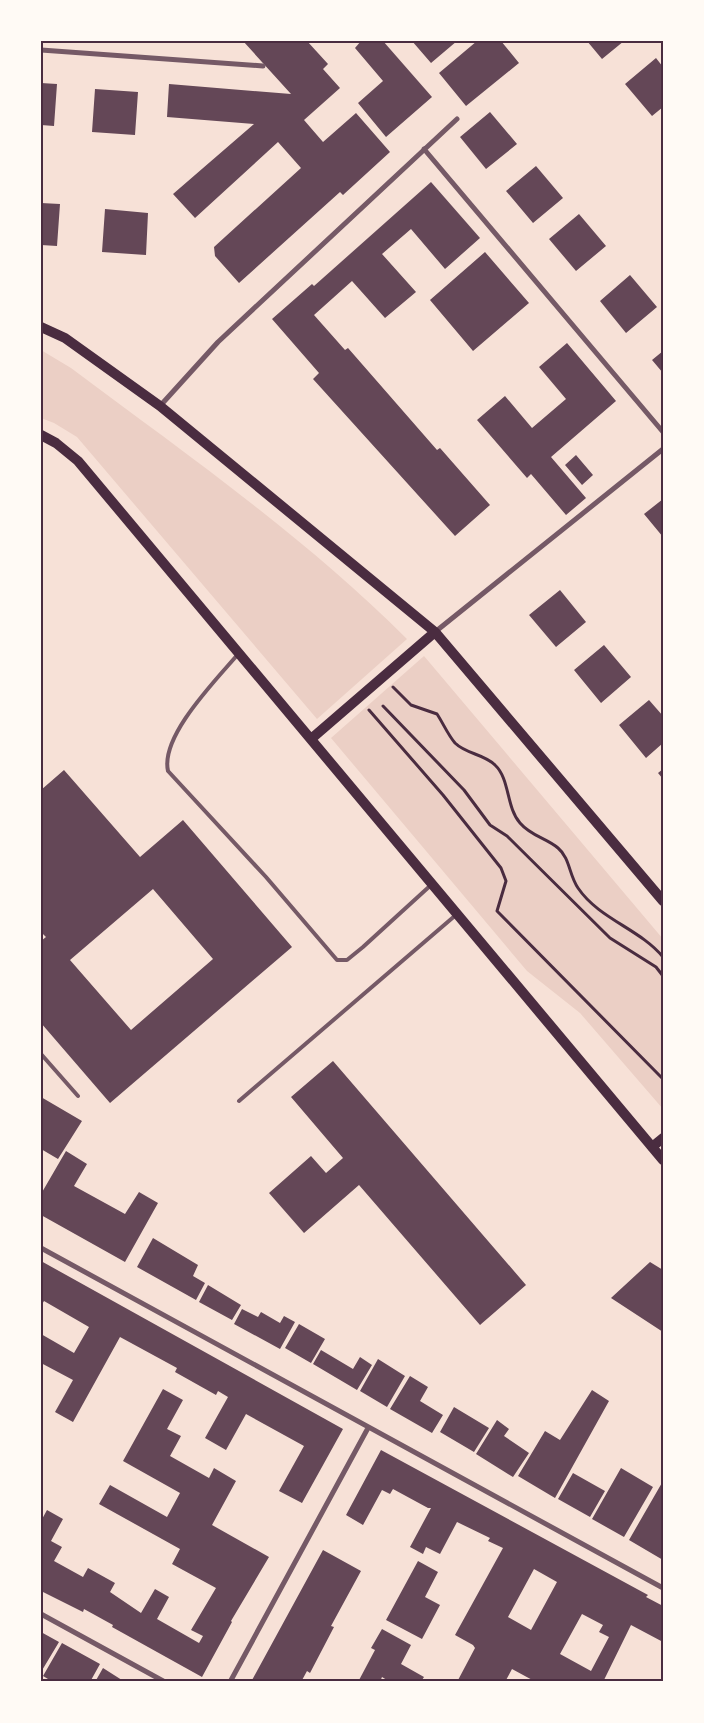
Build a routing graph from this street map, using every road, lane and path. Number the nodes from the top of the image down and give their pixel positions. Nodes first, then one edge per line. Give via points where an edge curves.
1 (41, 50) edge
2 (263, 66) dead end
3 (457, 118) dead end
4 (424, 149) junction
5 (41, 327) edge
6 (160, 406) junction
7 (663, 432) edge
8 (41, 434) edge
9 (663, 449) edge
10 (435, 632) junction
11 (239, 653) junction
12 (391, 685) dead end
13 (383, 706) dead end
14 (366, 707) dead end
15 (311, 739) junction
16 (432, 884) junction
17 (663, 901) edge
18 (457, 914) junction
19 (663, 957) edge
20 (663, 976) edge
21 (41, 1054) edge
22 (663, 1079) edge
23 (78, 1096) dead end
24 (239, 1101) dead end
25 (663, 1138) edge
26 (652, 1147) junction
27 (663, 1160) edge
28 (41, 1248) edge
29 (368, 1428) junction
30 (663, 1588) edge
31 (41, 1614) edge
32 (165, 1682) edge
33 (230, 1682) edge

1 - 2 street
3 - 4 street
4 - 6 street via 218,342
4 - 7 street
5 - 6 main road via 65,338
6 - 10 main road
8 - 11 main road via 78,461
9 - 10 street
10 - 15 main road
10 - 17 main road
11 - 15 main road
11 - 16 lane via 179,730 167,754 168,771 337,960 347,960
12 - 19 path via 412,705 437,714 454,743 496,766 513,813 520,823 566,856 579,890 615,922 652,944
13 - 20 path via 464,790 490,825 507,836 610,938 656,967
14 - 22 path via 501,868 506,881 498,911
15 - 16 main road
16 - 18 main road
18 - 24 lane
18 - 26 main road
21 - 23 lane
25 - 26 main road
26 - 27 main road
28 - 29 street
29 - 30 street
29 - 33 street
31 - 32 street

